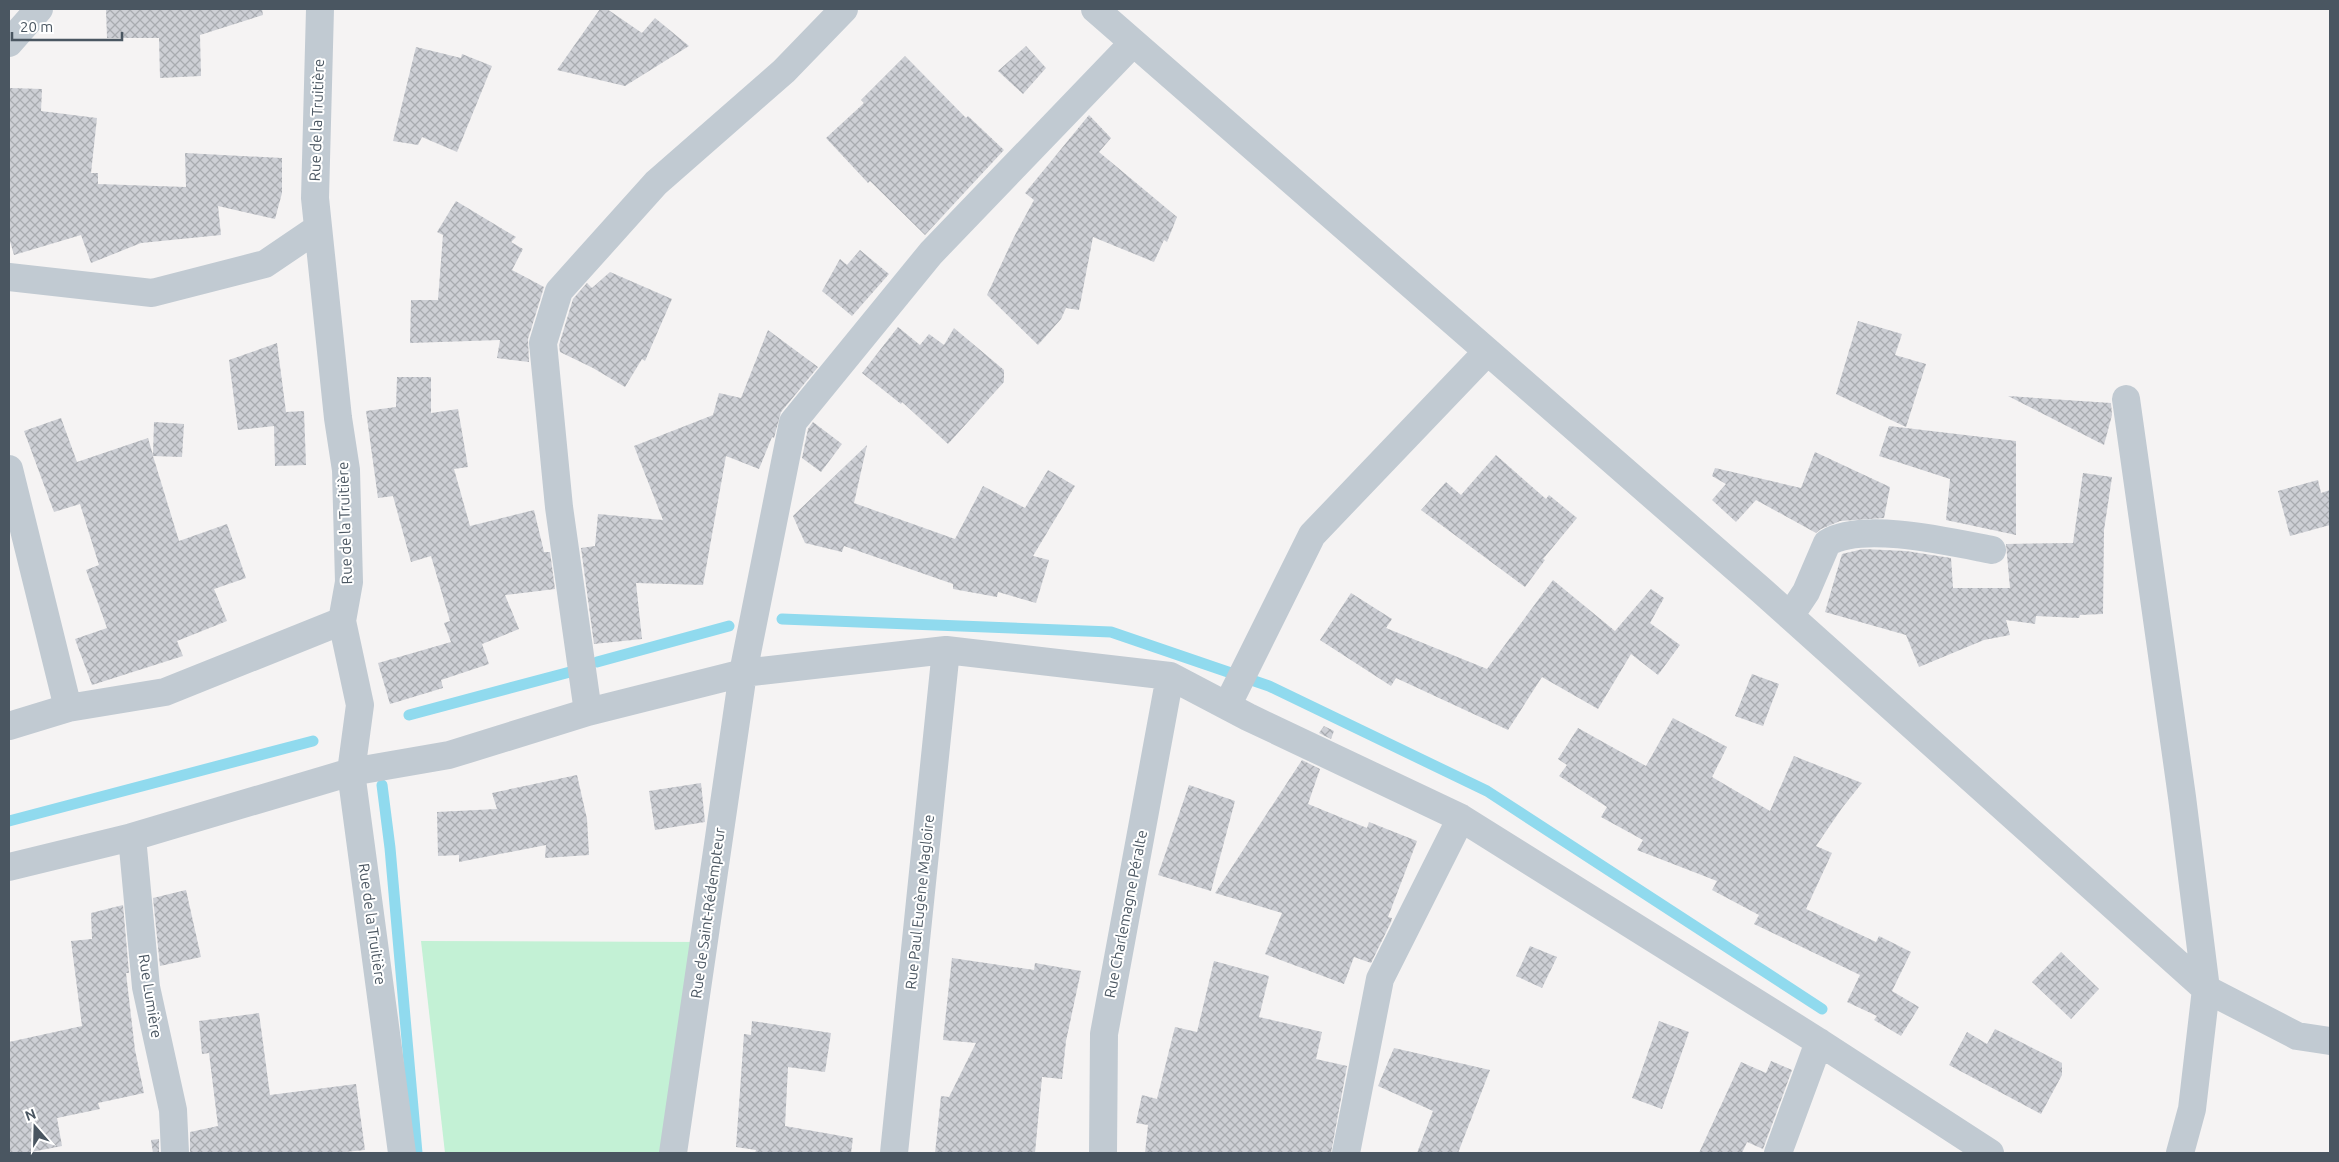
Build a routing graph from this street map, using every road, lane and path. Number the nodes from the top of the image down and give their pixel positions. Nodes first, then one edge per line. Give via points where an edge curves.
1 (39, 9) edge
2 (320, 9) edge
3 (844, 9) edge
4 (1096, 9) edge
5 (9, 43) edge
6 (1133, 43) junction
7 (318, 228) junction
8 (9, 277) edge
9 (1487, 352) junction
10 (2126, 399) dead end
11 (9, 469) edge
12 (1992, 550) dead end
13 (1790, 616) junction
14 (342, 621) junction
15 (946, 650) junction
16 (743, 673) junction
17 (1170, 676) junction
18 (1227, 706) junction
19 (68, 708) junction
20 (588, 712) junction
21 (9, 726) edge
22 (351, 772) junction
23 (1461, 818) junction
24 (132, 837) junction
25 (9, 867) edge
26 (2206, 989) junction
27 (2330, 1041) edge
28 (1820, 1042) junction
29 (1974, 1149) edge
30 (175, 1153) edge
31 (402, 1153) edge
32 (672, 1153) edge
33 (894, 1153) edge
34 (1103, 1153) edge
35 (1346, 1153) edge
36 (1778, 1153) edge
37 (2180, 1153) edge

1 - 5 street
2 - 7 street, Rue de la Truitière via 315,198
3 - 20 street via 784,71 656,183 559,291 543,343 559,507
4 - 6 street
6 - 9 street
6 - 16 street, Rue de Saint-Rédempteur via 931,253 792,422
7 - 8 street via 265,264 152,293
7 - 14 street, Rue de la Truitière via 346,470 349,582
9 - 13 street
9 - 18 street via 1312,535
10 - 26 street
11 - 19 street
12 - 13 street via 1909,535 1844,535 1827,543 1806,592
13 - 26 street
14 - 19 street via 166,692
14 - 22 street, Rue de la Truitière via 360,704
15 - 16 street
15 - 17 street
15 - 33 street, Rue Paul Eugène Magloire
16 - 20 street
16 - 32 street, Rue de Saint-Rédempteur
17 - 18 street
17 - 34 street, Rue Charlemagne Péralte via 1104,1034
18 - 23 street
19 - 21 street
20 - 22 street via 449,755
22 - 24 street
22 - 31 street, Rue de la Truitière
23 - 28 street
23 - 35 street via 1380,979
24 - 25 street
24 - 30 street, Rue Lumière via 146,987 173,1110
26 - 27 street via 2297,1036
26 - 37 street via 2192,1109
28 - 29 street
28 - 36 street

